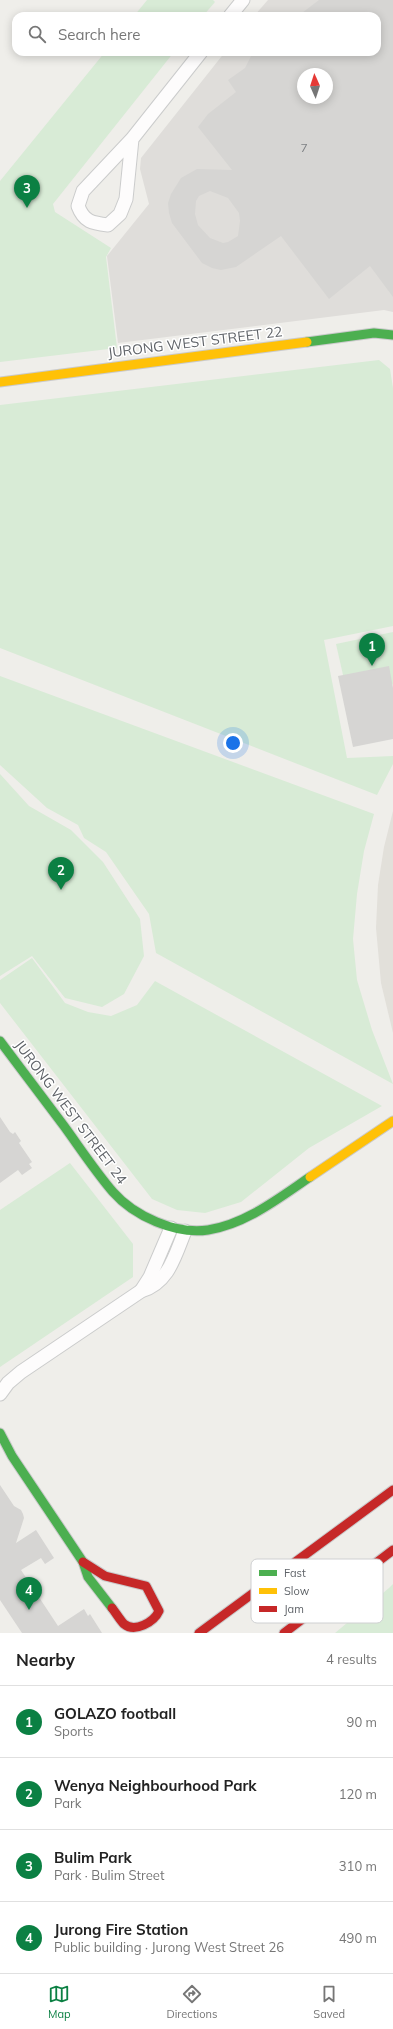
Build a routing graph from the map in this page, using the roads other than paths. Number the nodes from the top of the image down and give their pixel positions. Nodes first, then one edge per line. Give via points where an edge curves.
1 (243, 0) edge
2 (233, 12) edge
3 (198, 56) edge
4 (132, 139) junction
5 (393, 335) edge
6 (0, 382) edge
7 (0, 1041) edge
8 (393, 1121) edge
9 (171, 1228) junction
10 (185, 1231) junction
11 (141, 1291) junction
12 (0, 1394) edge
13 (0, 1433) edge
14 (393, 1490) edge
15 (393, 1550) edge
16 (299, 1559) edge
17 (381, 1559) edge
18 (83, 1562) junction
19 (251, 1595) edge
20 (297, 1623) edge
21 (199, 1633) edge
22 (284, 1633) edge

1 - 2 street
3 - 4 street
4 - 4 street via 126,199 120,214 108,225 92,223 82,216 78,206 83,191
5 - 6 street, JURONG WEST STREET 22 via 374,333
7 - 9 street, JURONG WEST STREET 24 via 114,1193 151,1221
8 - 10 street, JURONG WEST STREET 24 via 237,1223 208,1230
9 - 10 street, JURONG WEST STREET 24
9 - 11 street via 150,1278
10 - 11 street via 165,1276 152,1288
11 - 12 street via 21,1372
13 - 18 street via 12,1456
14 - 16 street
15 - 17 street
18 - 18 street via 105,1576 146,1586 158,1606 159,1611 155,1619 139,1627 131,1628 125,1625 88,1577
19 - 21 street
20 - 22 street

